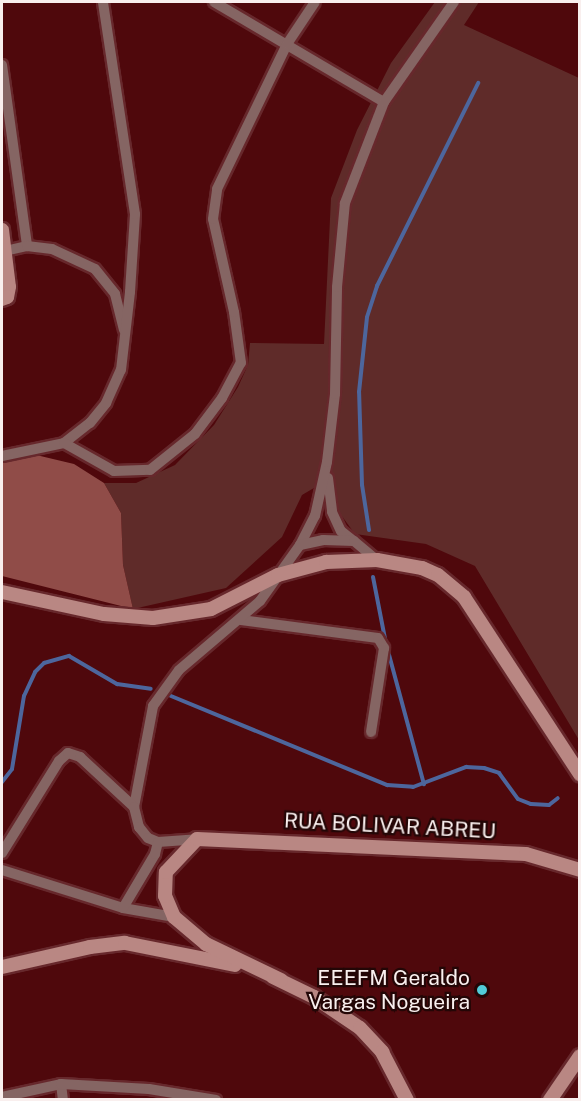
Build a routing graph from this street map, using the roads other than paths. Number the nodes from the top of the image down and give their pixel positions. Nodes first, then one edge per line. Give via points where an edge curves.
1 (103, 2) edge
2 (214, 2) edge
3 (315, 2) edge
4 (454, 2) edge
5 (286, 44) junction
6 (2, 65) edge
7 (384, 102) junction
8 (2, 230) edge
9 (27, 246) junction
10 (5, 252) junction
11 (4, 298) edge
12 (126, 336) junction
13 (64, 443) junction
14 (2, 454) edge
15 (327, 462) junction
16 (354, 541) junction
17 (300, 545) junction
18 (376, 560) junction
19 (278, 575) junction
20 (2, 592) edge
21 (241, 620) junction
22 (371, 732) dead end
23 (579, 774) edge
24 (134, 807) junction
25 (197, 839) junction
26 (158, 842) junction
27 (2, 853) edge
28 (155, 854) junction
29 (2, 870) edge
30 (579, 870) edge
31 (166, 872) junction
32 (123, 908) junction
33 (174, 917) junction
34 (2, 967) edge
35 (281, 980) junction
36 (579, 1056) edge
37 (61, 1084) junction
38 (149, 1094) edge
39 (2, 1096) edge
40 (63, 1100) edge
41 (216, 1100) edge
42 (407, 1100) edge
43 (550, 1100) edge

1 - 12 street via 135,214
2 - 5 street
3 - 5 street
4 - 7 street
5 - 7 street
5 - 13 street via 217,189 214,230 238,330 241,363 227,389 195,434 150,470 114,471
6 - 9 street
7 - 15 street via 345,203 337,287 335,394
8 - 10 main road
9 - 10 street
9 - 12 street via 52,249 95,268 115,294
10 - 11 main road
12 - 13 street via 120,370 106,403 90,423
13 - 14 street
15 - 16 street via 332,512 341,531
15 - 17 street via 315,516
16 - 17 street via 323,540
16 - 18 street
17 - 19 street
18 - 19 main road via 326,562
18 - 23 main road via 438,575 464,597
19 - 20 main road via 211,609 153,618 104,614
19 - 21 street
21 - 22 street via 378,638 384,648
21 - 24 street via 179,670 153,706
24 - 26 street via 139,827
24 - 27 street via 80,757 68,753 59,761
25 - 26 street
25 - 30 main road, RUA BOLIVAR ABREU via 526,854
25 - 31 main road
26 - 28 street
28 - 31 street
28 - 32 street
29 - 32 street
31 - 33 main road via 165,896
32 - 33 street
33 - 35 main road via 206,944
34 - 35 main road via 90,947 125,944 205,957
35 - 42 main road via 341,1013 371,1038 396,1073
36 - 43 main road
37 - 38 street
37 - 39 street
37 - 40 street
38 - 41 street

